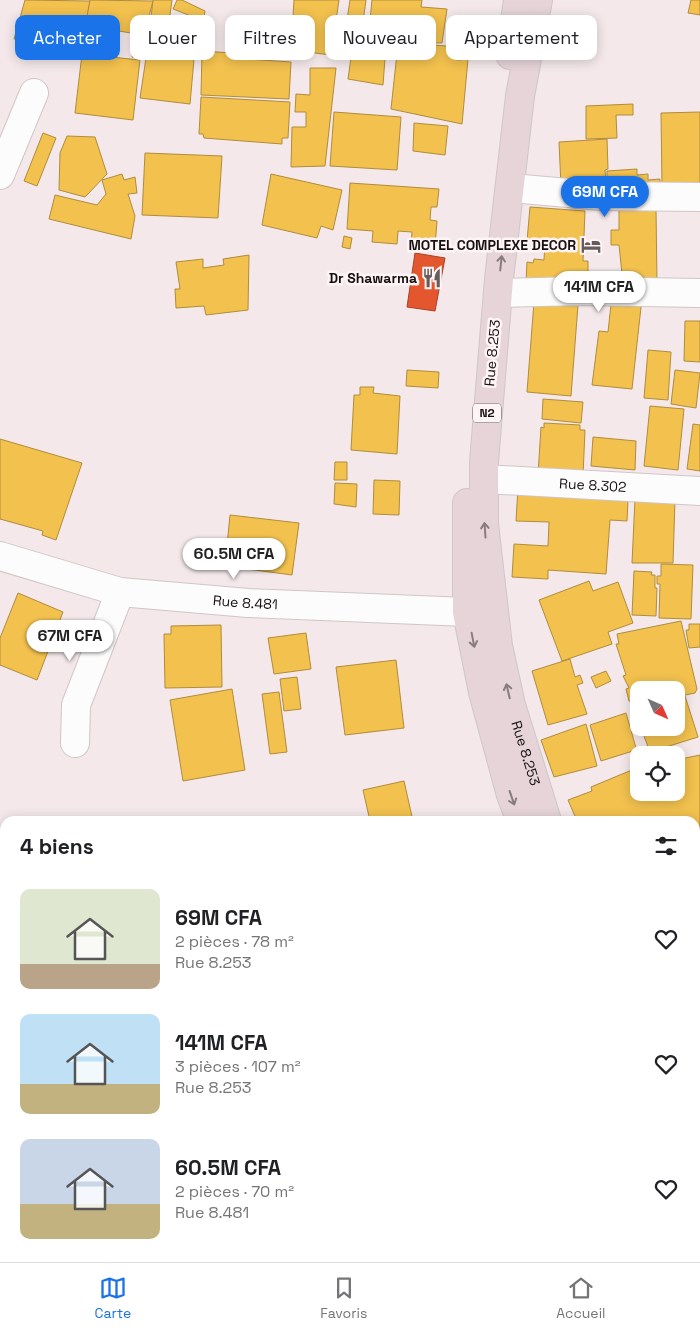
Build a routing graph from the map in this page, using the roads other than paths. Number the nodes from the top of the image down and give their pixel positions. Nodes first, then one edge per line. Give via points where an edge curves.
1 (518, 0) edge
2 (538, 0) edge
3 (34, 93) dead end
4 (0, 175) edge
5 (512, 188) junction
6 (700, 196) edge
7 (498, 293) junction
8 (700, 293) edge
9 (484, 480) junction
10 (700, 492) edge
11 (0, 556) edge
12 (120, 592) junction
13 (467, 612) junction
14 (75, 743) dead end
15 (519, 816) edge
16 (545, 816) edge

1 - 13 highway, Rue 8.253 / N2 via 486,232 468,415
2 - 5 highway, Rue 8.253 / N2 via 520,96
3 - 4 street
5 - 6 street via 602,196
7 -> 5 highway, Rue 8.253 / N2
7 - 8 street
7 - 9 highway, Rue 8.253 / N2
9 - 10 street, Rue 8.302
16 -> 9 highway, Rue 8.253 / N2 via 511,705 498,646 485,532
11 - 12 street, Rue 8.481
12 - 13 street, Rue 8.481 via 248,603
12 - 14 street via 76,705
13 -> 15 highway, Rue 8.253 / N2 via 483,692

